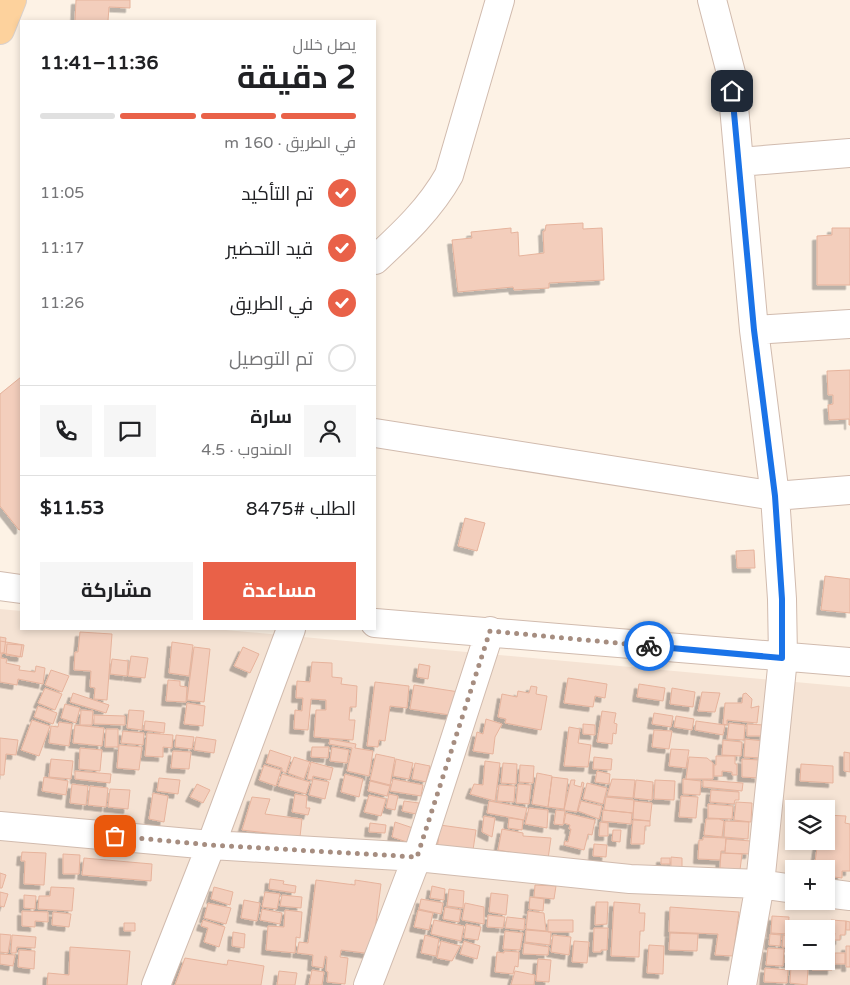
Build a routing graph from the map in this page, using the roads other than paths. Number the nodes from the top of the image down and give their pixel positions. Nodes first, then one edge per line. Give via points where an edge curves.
1 (12, 0) edge
2 (500, 0) edge
3 (712, 0) edge
4 (0, 30) edge
5 (850, 153) edge
6 (739, 162) junction
7 (376, 259) edge
8 (850, 324) edge
9 (754, 330) junction
10 (376, 433) edge
11 (850, 490) edge
12 (775, 496) junction
13 (0, 586) edge
14 (20, 588) edge
15 (376, 623) edge
16 (291, 630) edge
17 (490, 631) junction
18 (782, 658) junction
19 (850, 662) edge
20 (0, 826) edge
21 (211, 845) junction
22 (417, 857) junction
23 (760, 884) junction
24 (785, 888) edge
25 (835, 894) edge
26 (850, 896) edge
27 (156, 985) edge
28 (368, 985) edge
29 (742, 985) edge

1 - 4 main road
2 - 7 street via 449,175 411,226
3 - 6 street via 731,73
5 - 6 street
6 - 9 street
8 - 9 street
9 - 12 street
10 - 12 street
11 - 12 street
12 - 18 street via 782,599
13 - 14 street
15 - 17 street
16 - 21 street
17 - 18 street
17 - 22 street
18 - 19 street
18 - 23 street
20 - 21 street
21 - 22 street
21 - 27 street
22 - 23 street via 630,879
22 - 28 street
23 - 24 street
23 - 29 street
25 - 26 street

